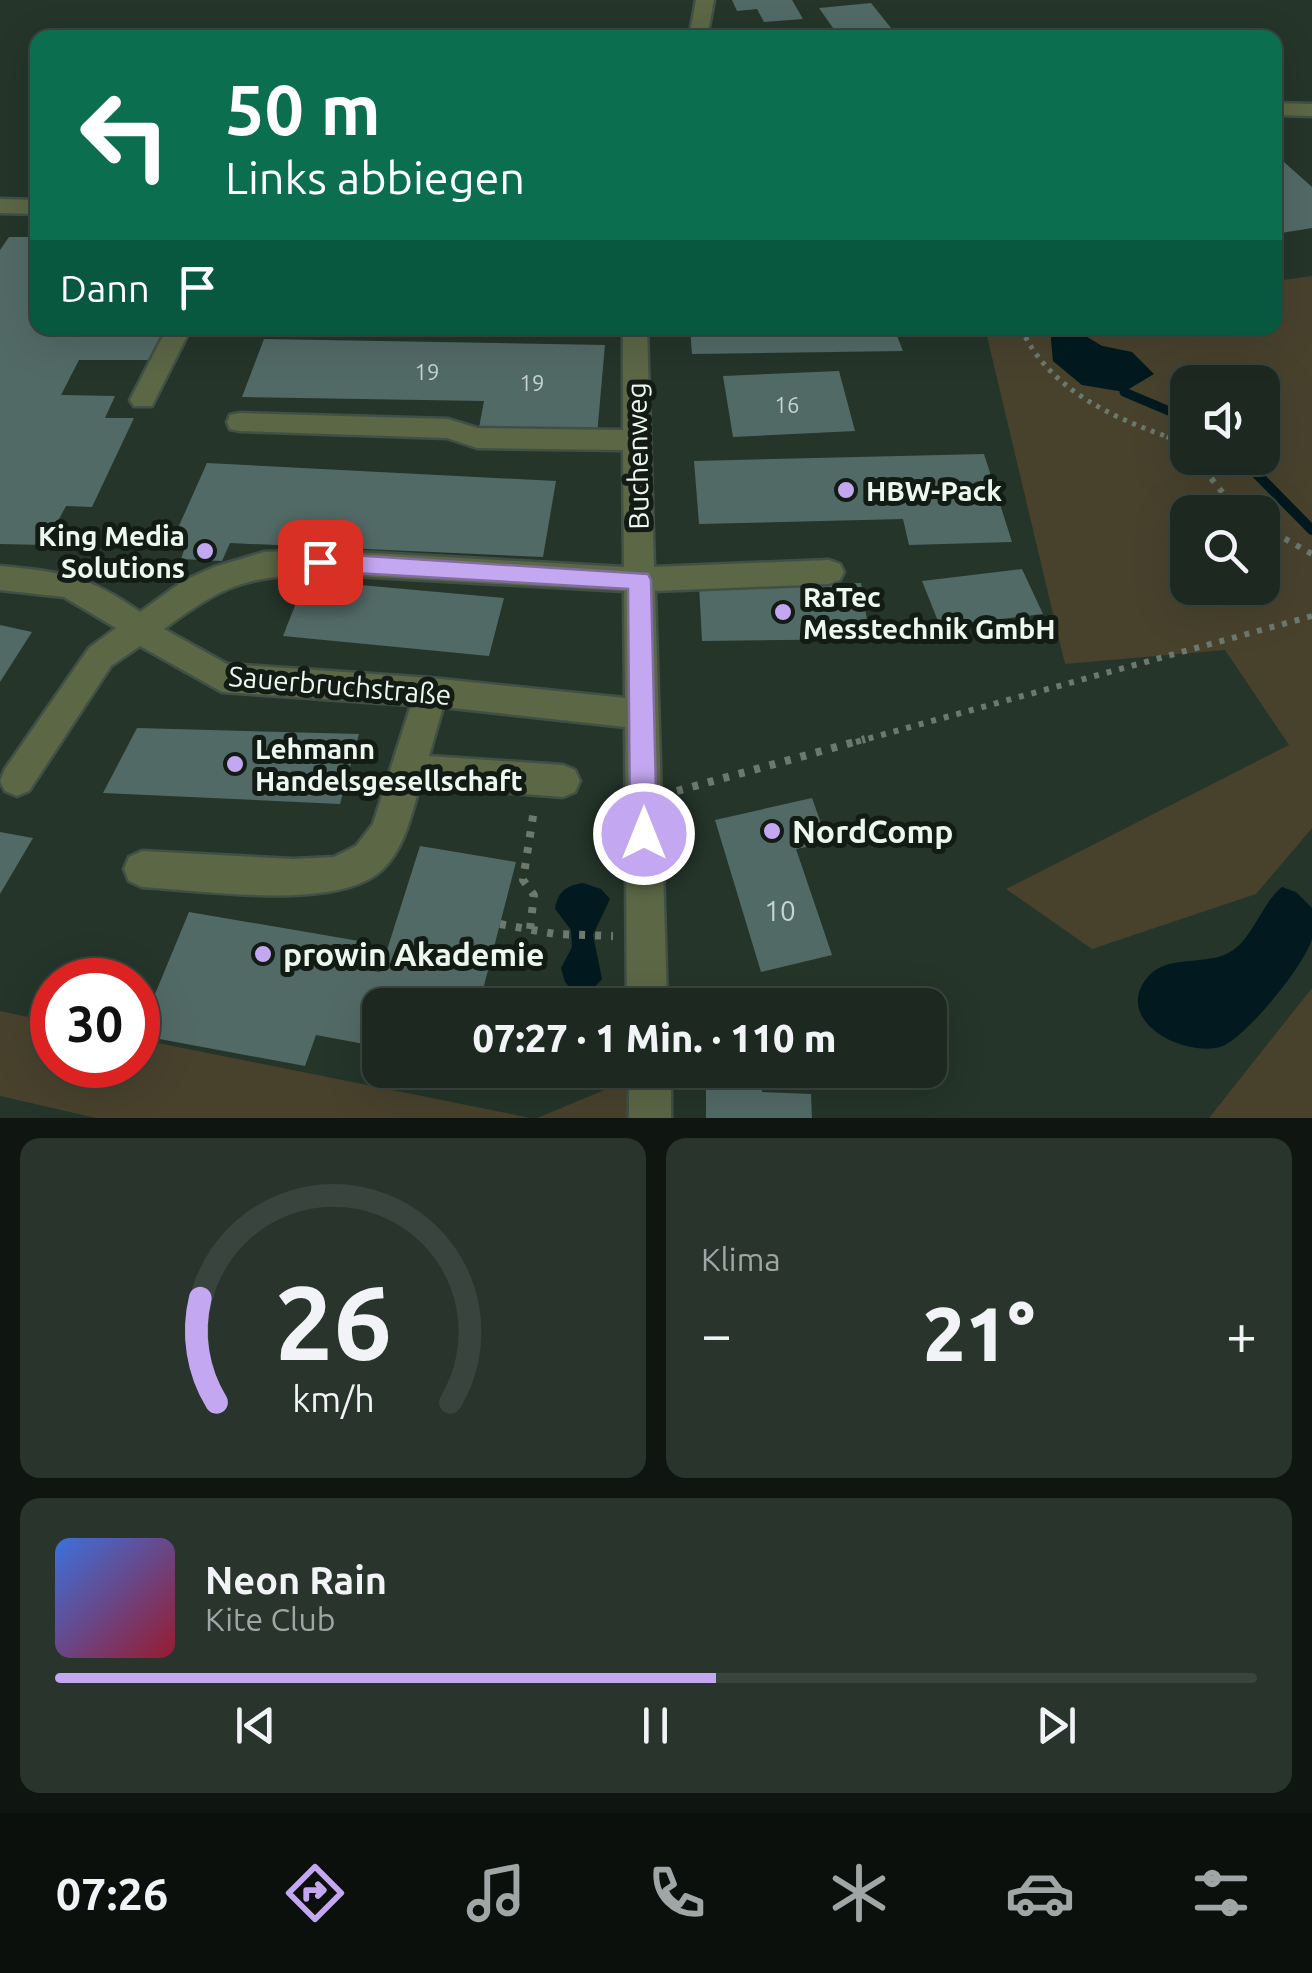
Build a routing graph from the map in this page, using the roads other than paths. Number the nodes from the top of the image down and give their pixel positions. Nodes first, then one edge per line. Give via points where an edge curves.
1 (705, 0) edge
2 (699, 30) edge
3 (1282, 109) edge
4 (1312, 110) edge
5 (0, 206) edge
6 (30, 207) edge
7 (176, 335) edge
8 (635, 335) edge
9 (143, 400) dead end
10 (240, 422) dead end
11 (637, 440) junction
12 (829, 572) dead end
13 (0, 578) edge
14 (640, 580) junction
15 (141, 629) junction
16 (431, 692) junction
17 (644, 715) junction
18 (410, 770) junction
19 (17, 780) dead end
20 (563, 782) dead end
21 (142, 869) dead end
22 (646, 988) edge
23 (650, 1088) edge
24 (650, 1118) edge

1 - 2 street
3 - 4 street
5 - 6 street
7 - 9 street
8 - 11 street, Buchenweg
10 - 11 street via 448,430 477,438
11 - 14 street, Buchenweg
12 - 14 street
13 - 15 street, Sauerbruchstraße via 68,586
14 - 15 street via 264,564 194,590
14 - 17 street, Buchenweg
15 - 16 street, Sauerbruchstraße via 222,678
15 - 19 street via 100,657
16 - 17 street, Sauerbruchstraße
16 - 18 street
17 - 22 street, Buchenweg
18 - 20 street
18 - 21 street via 388,833 369,858 338,875
23 - 24 street

